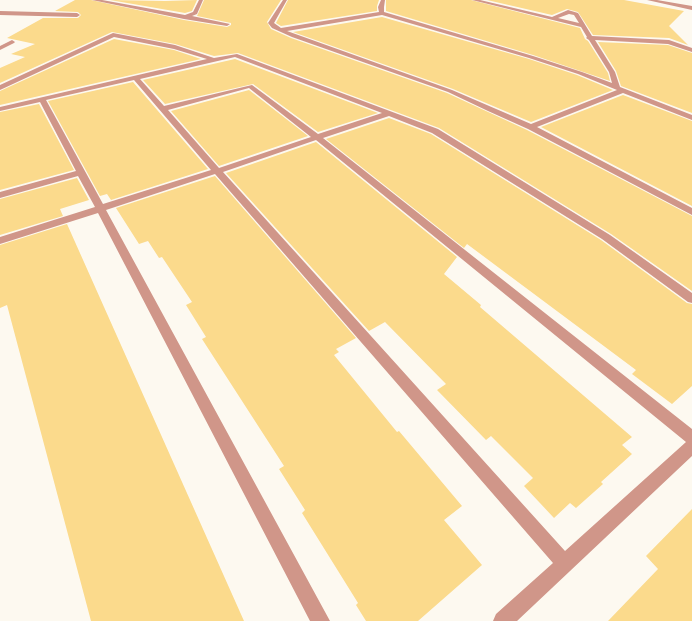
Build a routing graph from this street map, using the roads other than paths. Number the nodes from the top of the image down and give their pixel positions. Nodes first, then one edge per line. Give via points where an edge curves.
1 (94, 0) edge
2 (201, 0) edge
3 (285, 0) edge
4 (383, 0) edge
5 (474, 0) edge
6 (649, 0) edge
7 (692, 8) edge
8 (0, 13) edge
9 (382, 13) junction
10 (78, 15) dead end
11 (184, 17) junction
12 (552, 19) junction
13 (227, 24) dead end
14 (583, 26) junction
15 (280, 30) junction
16 (589, 38) junction
17 (12, 42) dead end
18 (0, 48) edge
19 (692, 50) edge
20 (213, 60) junction
21 (136, 78) junction
22 (0, 88) edge
23 (621, 89) junction
24 (42, 99) junction
25 (0, 109) edge
26 (162, 109) junction
27 (387, 114) junction
28 (692, 118) edge
29 (531, 127) junction
30 (318, 138) junction
31 (81, 172) junction
32 (217, 172) junction
33 (0, 195) edge
34 (101, 208) junction
35 (692, 212) edge
36 (0, 240) edge
37 (692, 299) edge
38 (692, 438) edge
39 (692, 446) edge
40 (565, 564) junction
41 (320, 621) edge
42 (503, 621) edge

1 - 11 street
2 - 11 street via 195,13
3 - 15 street via 271,23
4 - 9 street
5 - 12 street
6 - 7 street
8 - 10 street
9 - 15 street
9 - 23 street via 531,57
11 - 13 street
12 - 14 street
12 - 14 street via 568,12 576,14
14 - 16 street
15 - 29 street via 450,91
16 - 19 street via 669,42
16 - 23 street
17 - 18 street
20 - 21 street
20 - 22 street via 175,47 113,35
20 - 27 street via 235,55
21 - 24 street
21 - 26 street
23 - 28 street
23 - 29 street
24 - 25 street
24 - 31 street
26 - 30 street via 250,86
26 - 32 street
27 - 30 street
27 - 37 street via 435,131 606,238
29 - 35 street
30 - 32 street
30 - 38 street
31 - 33 street
31 - 34 street
32 - 34 street
32 - 40 street
34 - 36 street
34 - 41 street
39 - 40 street
40 - 42 street

